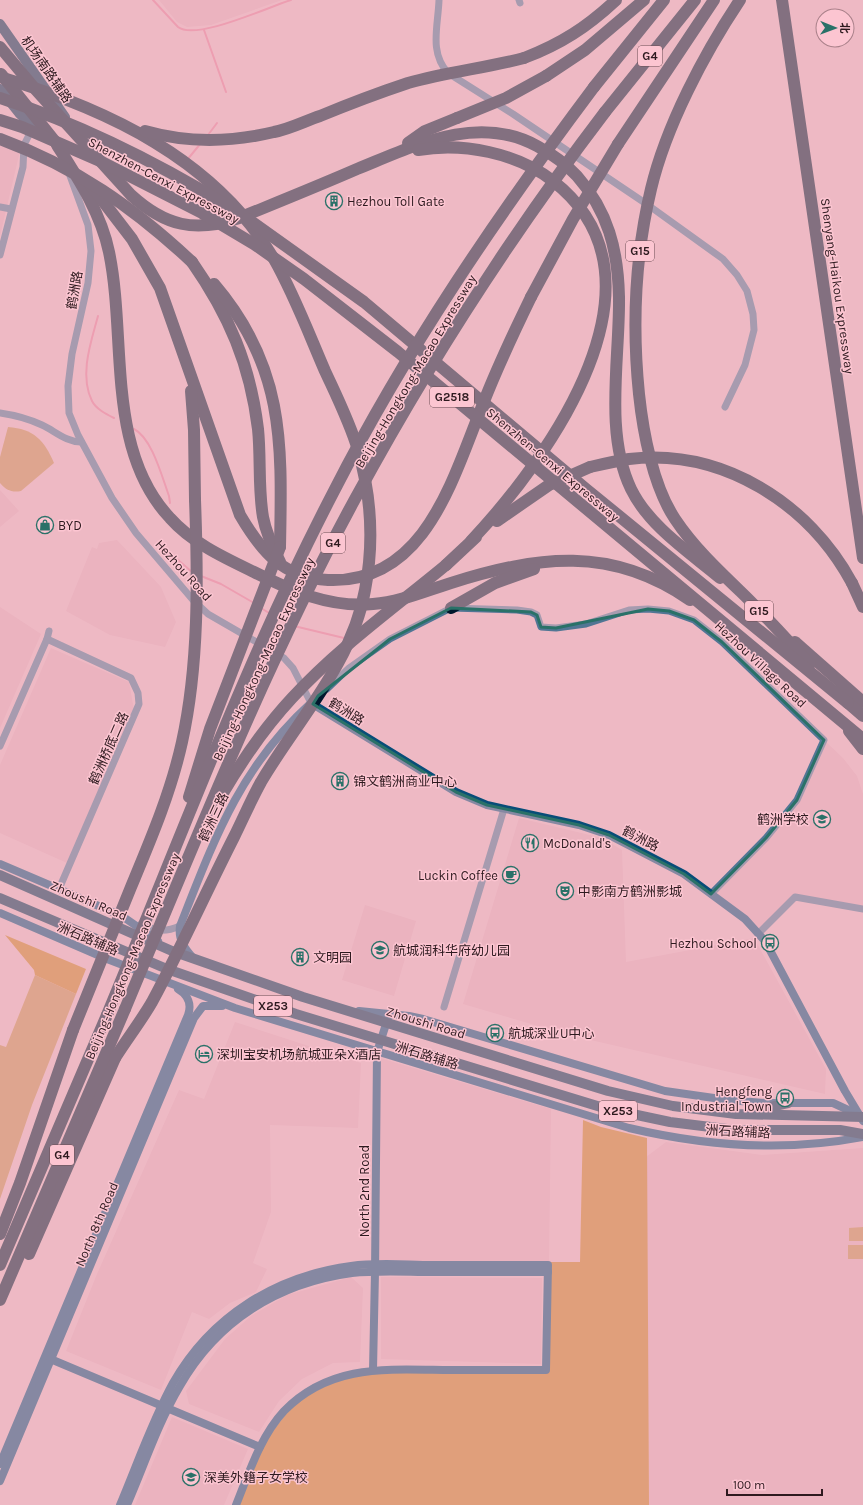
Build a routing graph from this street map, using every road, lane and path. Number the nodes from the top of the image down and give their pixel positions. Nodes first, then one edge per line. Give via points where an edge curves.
1 (439, 0) edge
2 (616, 0) edge
3 (644, 0) edge
4 (664, 0) edge
5 (695, 0) edge
6 (714, 0) edge
7 (740, 0) edge
8 (782, 0) edge
9 (0, 24) edge
10 (0, 47) edge
11 (1, 76) edge
12 (0, 89) edge
13 (0, 98) edge
14 (0, 120) edge
15 (126, 126) junction
16 (33, 127) junction
17 (72, 129) junction
18 (0, 139) edge
19 (57, 144) junction
20 (383, 159) junction
21 (0, 207) edge
22 (11, 209) junction
23 (0, 255) edge
24 (192, 262) junction
25 (188, 368) junction
26 (725, 407) dead end
27 (0, 414) edge
28 (81, 442) junction
29 (471, 542) junction
30 (863, 558) edge
31 (582, 561) junction
32 (281, 565) junction
33 (863, 607) edge
34 (451, 608) junction
35 (48, 631) dead end
36 (47, 639) junction
37 (863, 702) edge
38 (311, 703) junction
39 (848, 703) junction
40 (863, 716) edge
41 (863, 739) edge
42 (0, 746) edge
43 (863, 749) edge
44 (504, 809) junction
45 (0, 864) edge
46 (0, 875) edge
47 (162, 882) junction
48 (59, 889) junction
49 (711, 894) junction
50 (0, 898) edge
51 (863, 909) edge
52 (0, 913) edge
53 (122, 916) junction
54 (180, 926) junction
55 (758, 934) junction
56 (172, 951) junction
57 (193, 958) junction
58 (163, 981) junction
59 (444, 1007) dead end
60 (235, 1008) junction
61 (125, 1009) junction
62 (388, 1018) junction
63 (381, 1040) junction
64 (377, 1052) junction
65 (788, 1103) junction
66 (736, 1114) junction
67 (862, 1118) edge
68 (863, 1134) edge
69 (863, 1137) edge
70 (0, 1234) edge
71 (0, 1265) edge
72 (376, 1268) junction
73 (0, 1300) edge
74 (48, 1358) junction
75 (373, 1370) junction
76 (165, 1408) junction
77 (260, 1448) junction
78 (0, 1464) edge
79 (0, 1481) edge
80 (120, 1505) edge
81 (128, 1505) edge
82 (236, 1505) edge

1 - 26 street via 435,50 440,65 448,73 648,205 723,259 737,275 747,292 754,330 745,365
2 - 15 highway, bridge via 599,16 566,39 524,58 411,82 275,132 217,140 178,138
3 - 20 highway, bridge via 585,50 546,76 506,98 425,132
4 - 47 highway, Beijing-Hongkong-Macao Expressway / G4, bridge via 540,159 470,260 405,365 334,490 286,588
5 - 61 highway, Beijing-Hongkong-Macao Expressway / G4, bridge via 535,206 437,358 354,500 244,729
6 - 32 highway, bridge via 618,144 573,219 531,297 493,378 447,493 437,512 411,548 397,561 381,570 350,579 320,580 291,572
7 - 39 highway, G15, bridge via 687,94 651,188 641,234 635,306 642,424 663,494 674,517 690,540
8 - 30 highway, Shenyang-Haikou Expressway
9 - 17 main road, 机场南路辅路
10 - 17 highway
11 - 15 highway, bridge
11 - 19 highway
12 - 16 main road
13 - 39 highway, Shenzhen-Cenxi Expressway / G2518, bridge via 107,140 165,170 262,227 400,331 586,489
14 - 41 highway, Shenzhen-Cenxi Expressway / G2518, bridge via 100,161 202,212 304,279 398,352
15 - 73 highway, bridge via 172,152 212,184 245,219 273,258 358,449 369,513 370,544 366,589 358,619 341,661 261,783 151,1003 115,1058 28,1257
16 - 19 main road
16 - 22 street via 24,145 23,167
17 - 20 highway via 131,195 145,207 168,220 193,225 216,225 239,218
18 - 24 highway, bridge via 85,179 154,227
19 - 25 highway via 100,196 143,256 160,288
19 - 28 street, 鹤洲路 via 82,207 91,250 88,283 72,354 67,399 69,412
19 - 31 highway via 92,205 108,250 114,285 127,425 135,460 150,492 170,519 182,529 218,554 287,588 314,598 343,604 400,600 492,570 522,564
20 - 29 highway via 436,147 454,147 504,156 525,163 546,175 574,200 588,220 601,254 606,294 603,319 595,348 578,390 536,464
20 - 37 highway via 447,136 474,132 509,135 528,141 551,154 585,185 600,207 610,231 614,250 619,295 616,420 623,466 633,493 653,520
21 - 22 street
22 - 23 street
24 - 32 highway via 220,304 246,365 258,429 263,518
24 - 47 highway, bridge via 213,282 240,317 258,351 269,380 279,427 281,452 280,547 210,729
25 - 32 highway via 240,515 264,552
25 - 70 highway, bridge via 194,430 196,571 194,639 188,708 182,742 162,810 73,1030
27 - 28 street via 26,419 68,440
28 - 38 street, Hezhou Road via 112,498 136,533 193,600 208,614 284,658 293,668
29 - 33 highway, bridge via 500,518 549,485 590,467 630,459 669,459 712,466 755,483 797,513 835,553
29 - 61 highway, bridge via 325,665 293,697 256,741 223,794 163,936
31 - 34 highway via 543,567 511,576
31 - 43 highway via 630,571 656,580 679,593 719,623 848,731
34 - 38 street, Hezhou Village Road via 390,639 349,668
34 - 49 street, Hezhou Village Road via 531,612 537,616 541,627 556,628 586,624 629,610 669,611 694,620 722,642 824,740 797,800 766,838
35 - 36 street
36 - 42 street
36 - 48 street, 鹤洲桥底二路 via 132,678 139,704
38 - 44 street, 鹤洲路 via 456,792
38 - 54 street, 鹤洲三路 via 296,716 263,754 237,794 212,845
39 - 40 highway, Shenzhen-Cenxi Expressway / G15
44 - 49 street, 鹤洲路 via 579,825 610,835 684,874
44 - 59 street
45 - 48 street
46 - 56 main road, Zhoushi Road / X253
47 - 71 highway, Beijing-Hongkong-Macao Expressway / G4, bridge
48 - 53 street
49 - 55 street, 鹤洲路 via 744,919
50 - 63 main road, X253 via 167,969 296,1014
51 - 55 street via 795,897
52 - 58 street, 洲石路辅路
53 - 54 street via 161,932
53 - 56 street
54 - 57 street via 184,948
55 - 67 street, 鹤洲路 via 766,941
56 - 57 main road, Zhoushi Road / X253
57 - 62 main road, Zhoushi Road / X253 via 346,1011
58 - 60 street, 洲石路辅路
58 - 74 street, North 8th Road via 188,998 188,1015
60 - 64 street, 洲石路辅路
60 - 74 street, North 8th Road via 203,1006 194,1018
61 - 73 highway, Beijing-Hongkong-Macao Expressway / G4
62 - 63 street, North 2nd Road
62 - 65 street via 409,1016 429,1021 665,1091 728,1100
62 - 66 main road, Zhoushi Road / X253 via 608,1092 673,1106
63 - 64 street, North 2nd Road
63 - 68 main road, X253 via 604,1108 670,1122 735,1130 840,1130
64 - 69 street, 洲石路辅路 via 666,1137 747,1145 806,1145
64 - 72 street, North 2nd Road
65 - 66 main road
65 - 67 street via 832,1103
66 - 67 main road, Zhoushi Road / X253
72 - 75 street, North 2nd Road
72 - 75 street via 548,1269 546,1370
72 - 76 street via 352,1266 301,1276 277,1286 238,1309 194,1352 173,1383
74 - 76 street
74 - 78 street, North 8th Road
74 - 79 street, North 8th Road
75 - 77 street via 331,1379 298,1399 270,1430
76 - 77 street
76 - 80 street
76 - 81 street
77 - 82 street

